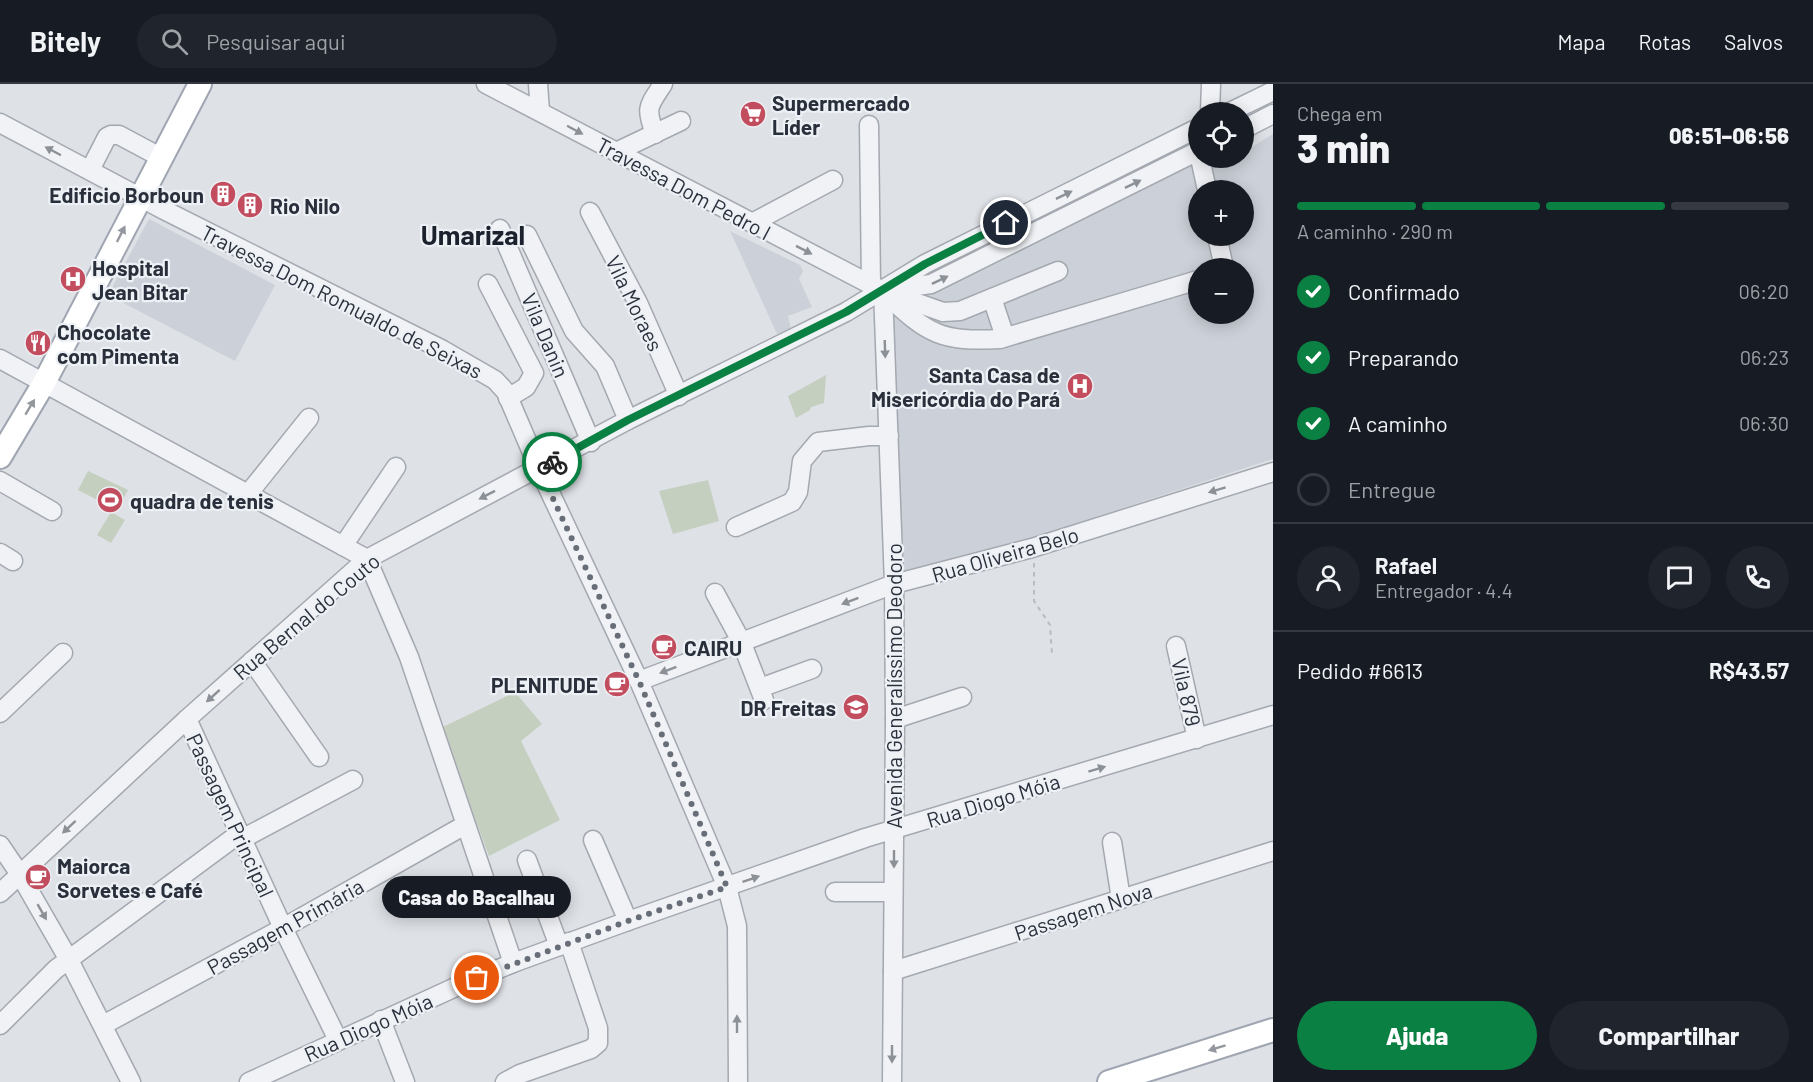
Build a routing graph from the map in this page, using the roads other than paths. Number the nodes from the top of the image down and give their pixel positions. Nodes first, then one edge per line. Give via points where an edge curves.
1 (200, 84) edge
2 (486, 84) edge
3 (538, 84) edge
4 (663, 84) edge
5 (1211, 84) edge
6 (1273, 91) edge
7 (1210, 102) edge
8 (1250, 102) edge
9 (540, 111) junction
10 (1273, 114) edge
11 (681, 121) dead end
12 (0, 123) edge
13 (1254, 124) edge
14 (869, 125) dead end
15 (1188, 133) edge
16 (655, 134) junction
17 (616, 152) junction
18 (1188, 156) edge
19 (162, 158) junction
20 (90, 170) junction
21 (833, 180) dead end
22 (142, 197) junction
23 (590, 212) dead end
24 (752, 223) junction
25 (500, 229) dead end
26 (527, 235) dead end
27 (1058, 271) dead end
28 (1188, 283) edge
29 (488, 284) dead end
30 (877, 288) junction
31 (992, 298) junction
32 (951, 313) junction
33 (941, 335) junction
34 (1005, 338) junction
35 (0, 359) edge
36 (44, 383) junction
37 (679, 396) junction
38 (508, 398) junction
39 (309, 418) dead end
40 (628, 420) junction
41 (889, 436) junction
42 (591, 442) junction
43 (0, 457) edge
44 (396, 467) dead end
45 (539, 469) junction
46 (1273, 472) edge
47 (0, 481) edge
48 (248, 494) junction
49 (52, 511) dead end
50 (736, 527) dead end
51 (343, 546) junction
52 (367, 560) junction
53 (894, 584) junction
54 (715, 593) dead end
55 (741, 642) junction
56 (1176, 646) dead end
57 (63, 653) dead end
58 (252, 661) junction
59 (812, 669) dead end
60 (639, 681) junction
61 (962, 697) dead end
62 (0, 713) edge
63 (1273, 715) edge
64 (187, 719) junction
65 (895, 719) junction
66 (1197, 739) junction
67 (319, 757) dead end
68 (353, 780) dead end
69 (465, 825) junction
70 (894, 831) junction
71 (241, 836) junction
72 (593, 840) dead end
73 (1112, 842) dead end
74 (0, 845) edge
75 (1273, 851) edge
76 (527, 860) dead end
77 (19, 873) junction
78 (727, 887) junction
79 (835, 892) dead end
80 (894, 892) junction
81 (0, 893) edge
82 (1120, 899) junction
83 (628, 921) junction
84 (283, 928) junction
85 (564, 944) junction
86 (69, 960) junction
87 (513, 963) junction
88 (892, 971) junction
89 (381, 1020) junction
90 (0, 1025) edge
91 (103, 1025) junction
92 (1273, 1030) edge
93 (338, 1040) junction
94 (260, 1079) edge
95 (131, 1082) edge
96 (405, 1082) edge
97 (505, 1082) edge
98 (738, 1082) edge
99 (892, 1082) edge
100 (1109, 1082) edge

1 - 19 main road
2 - 9 street, Travessa Dom Pedro I
3 - 9 street
4 - 16 street via 649,105 648,116
5 - 7 street
6 - 8 street
9 -> 17 street, Travessa Dom Pedro I
10 - 13 street
11 - 16 street
20 -> 12 street, Travessa Dom Romualdo de Seixas
14 - 30 street, Avenida Generalíssimo Deodoro
30 -> 15 street, Rua Bernal do Couto
16 - 17 street
17 - 24 street, Travessa Dom Pedro I
30 -> 18 street, Rua Bernal do Couto via 931,284
19 - 20 street via 119,135 111,135
19 - 22 main road
20 - 22 street, Travessa Dom Romualdo de Seixas
21 - 24 street
36 -> 22 main road
22 - 38 street, Travessa Dom Romualdo de Seixas via 443,350 495,380
23 - 37 street, Vila Moraes via 638,303
24 -> 30 street, Travessa Dom Pedro I
25 - 42 street, Vila Danin
26 - 40 street via 574,331 605,366
27 - 31 street
28 - 34 street
29 - 38 street via 534,373 526,387
30 - 32 street
30 - 33 street via 910,318
30 - 37 street, Rua Bernal do Couto via 846,312
30 -> 41 street, Avenida Generalíssimo Deodoro
31 - 32 street
31 - 34 street
32 - 33 street
33 - 34 street via 973,340
35 - 36 street
43 -> 36 main road
36 - 48 street
37 - 40 street, Rua Bernal do Couto
38 - 45 street, Travessa Dom Romualdo de Seixas
39 - 48 street
40 - 42 street, Rua Bernal do Couto
41 - 50 street via 818,442 802,461 798,492 792,502
41 - 53 street, Avenida Generalíssimo Deodoro
42 - 45 street, Rua Bernal do Couto
44 - 51 street
45 -> 52 street, Rua Bernal do Couto
45 - 60 street, Travessa Dom Romualdo de Seixas
46 -> 53 street, Rua Oliveira Belo via 1032,548
47 - 49 street
48 - 51 street
51 - 52 street
52 - 58 street, Rua Bernal do Couto
52 - 69 street via 409,657
53 -> 55 street, Rua Oliveira Belo
53 - 65 street, Avenida Generalíssimo Deodoro
54 - 55 street
55 - 59 street via 762,694
55 -> 60 street, Rua Oliveira Belo
56 - 66 street, Vila 879
57 - 62 street
58 -> 64 street, Rua Bernal do Couto
58 - 67 street
60 - 78 street, Travessa Dom Romualdo de Seixas
61 - 65 street
63 - 66 street, Rua Diogo Móia
64 - 71 street, Passagem Principal
64 -> 77 street, Rua Bernal do Couto
65 - 70 street, Avenida Generalíssimo Deodoro
70 -> 66 street, Rua Diogo Móia
68 - 71 street
69 - 84 street, Passagem Primária
69 - 87 street
78 -> 70 street, Rua Diogo Móia
70 -> 80 street, Avenida Generalíssimo Deodoro
71 - 84 street, Passagem Principal
71 - 86 street
72 - 83 street
73 - 82 street
74 - 77 street
75 - 82 street, Passagem Nova
76 - 85 street
77 - 81 street, Rua Bernal do Couto
77 -> 86 street
78 - 83 street, Rua Diogo Móia
98 -> 78 street, Travessa Dom Romualdo de Seixas via 737,926
79 - 80 street
80 - 88 street, Avenida Generalíssimo Deodoro
82 - 88 street, Passagem Nova
83 - 85 street, Rua Diogo Móia
84 - 91 street, Passagem Primária
84 - 93 street, Passagem Principal
85 - 87 street, Rua Diogo Móia
85 - 97 street via 598,1028 598,1042 591,1049
86 - 90 street
86 - 91 street
87 - 89 street, Rua Diogo Móia
88 -> 99 street, Avenida Generalíssimo Deodoro
89 - 93 street, Rua Diogo Móia
89 - 96 street
91 - 95 street
92 -> 100 main road
93 - 94 street, Rua Diogo Móia

